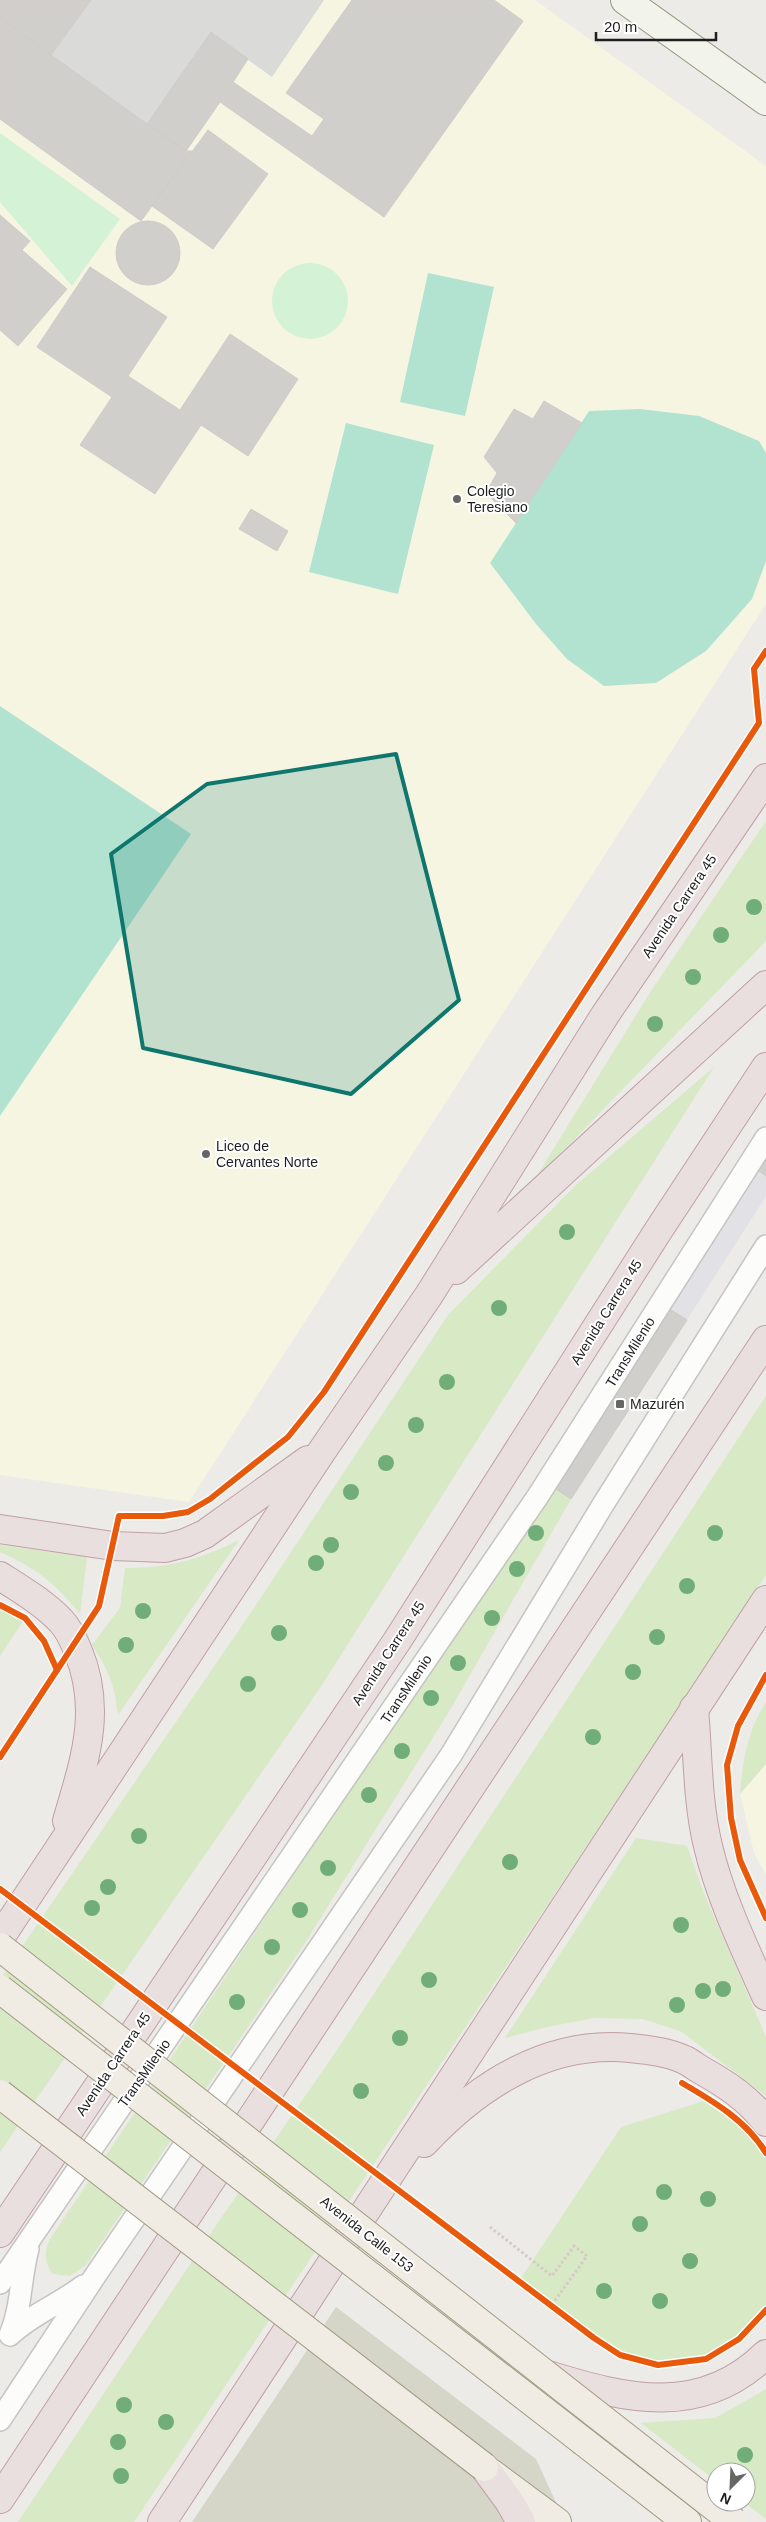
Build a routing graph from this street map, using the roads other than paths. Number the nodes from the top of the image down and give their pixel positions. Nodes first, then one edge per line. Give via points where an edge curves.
1 (625, 0) edge
2 (766, 101) edge
3 (766, 778) edge
4 (766, 984) edge
5 (766, 1067) edge
6 (766, 1138) edge
7 (766, 1246) edge
8 (429, 1295) junction
9 (766, 1340) edge
10 (322, 1451) junction
11 (0, 1528) edge
12 (0, 1576) edge
13 (766, 1600) edge
14 (694, 1708) junction
15 (59, 1849) junction
16 (0, 1938) edge
17 (0, 1947) edge
18 (0, 1988) edge
19 (766, 1996) edge
20 (0, 2094) edge
21 (766, 2122) edge
22 (380, 2189) junction
23 (34, 2232) junction
24 (0, 2233) edge
25 (95, 2276) junction
26 (0, 2284) edge
27 (5, 2342) edge
28 (766, 2354) edge
29 (546, 2374) junction
30 (0, 2420) edge
31 (203, 2462) junction
32 (484, 2467) junction
33 (0, 2499) edge
34 (162, 2522) edge
35 (178, 2522) edge
36 (521, 2522) edge
37 (557, 2522) edge
38 (687, 2522) edge
39 (734, 2522) edge

1 - 2 street
3 - 8 highway, Avenida Carrera 45 via 605,1015
4 - 8 highway
5 - 24 highway, Avenida Carrera 45 via 391,1650
6 - 23 lane, TransMilenio via 532,1504
7 - 25 lane, TransMilenio via 609,1494 451,1755
8 - 10 highway, Avenida Carrera 45
9 - 33 highway
10 - 11 highway via 205,1534 165,1548 113,1546
10 - 15 highway, Avenida Carrera 45
12 - 15 highway via 36,1599 63,1622 88,1674 88,1749
13 - 14 highway
14 - 19 highway via 702,1812 708,1846 729,1910
14 - 22 highway
15 - 16 highway, Avenida Carrera 45
17 - 29 main road, Avenida Calle 153, bridge
18 - 38 main road, bridge
20 - 32 main road, bridge
21 - 22 highway via 754,2106 686,2060 655,2050 612,2046 556,2053 502,2077 469,2099
22 - 31 highway
23 - 26 lane, TransMilenio
23 - 27 lane, TransMilenio via 24,2264 20,2310
25 - 27 lane, TransMilenio via 74,2293 31,2317
25 - 30 lane, TransMilenio
28 - 29 highway via 722,2386 680,2398 638,2398 599,2391
29 - 39 main road, Avenida Calle 153, bridge
31 - 34 highway
31 - 35 highway
32 - 36 highway
32 - 37 main road

